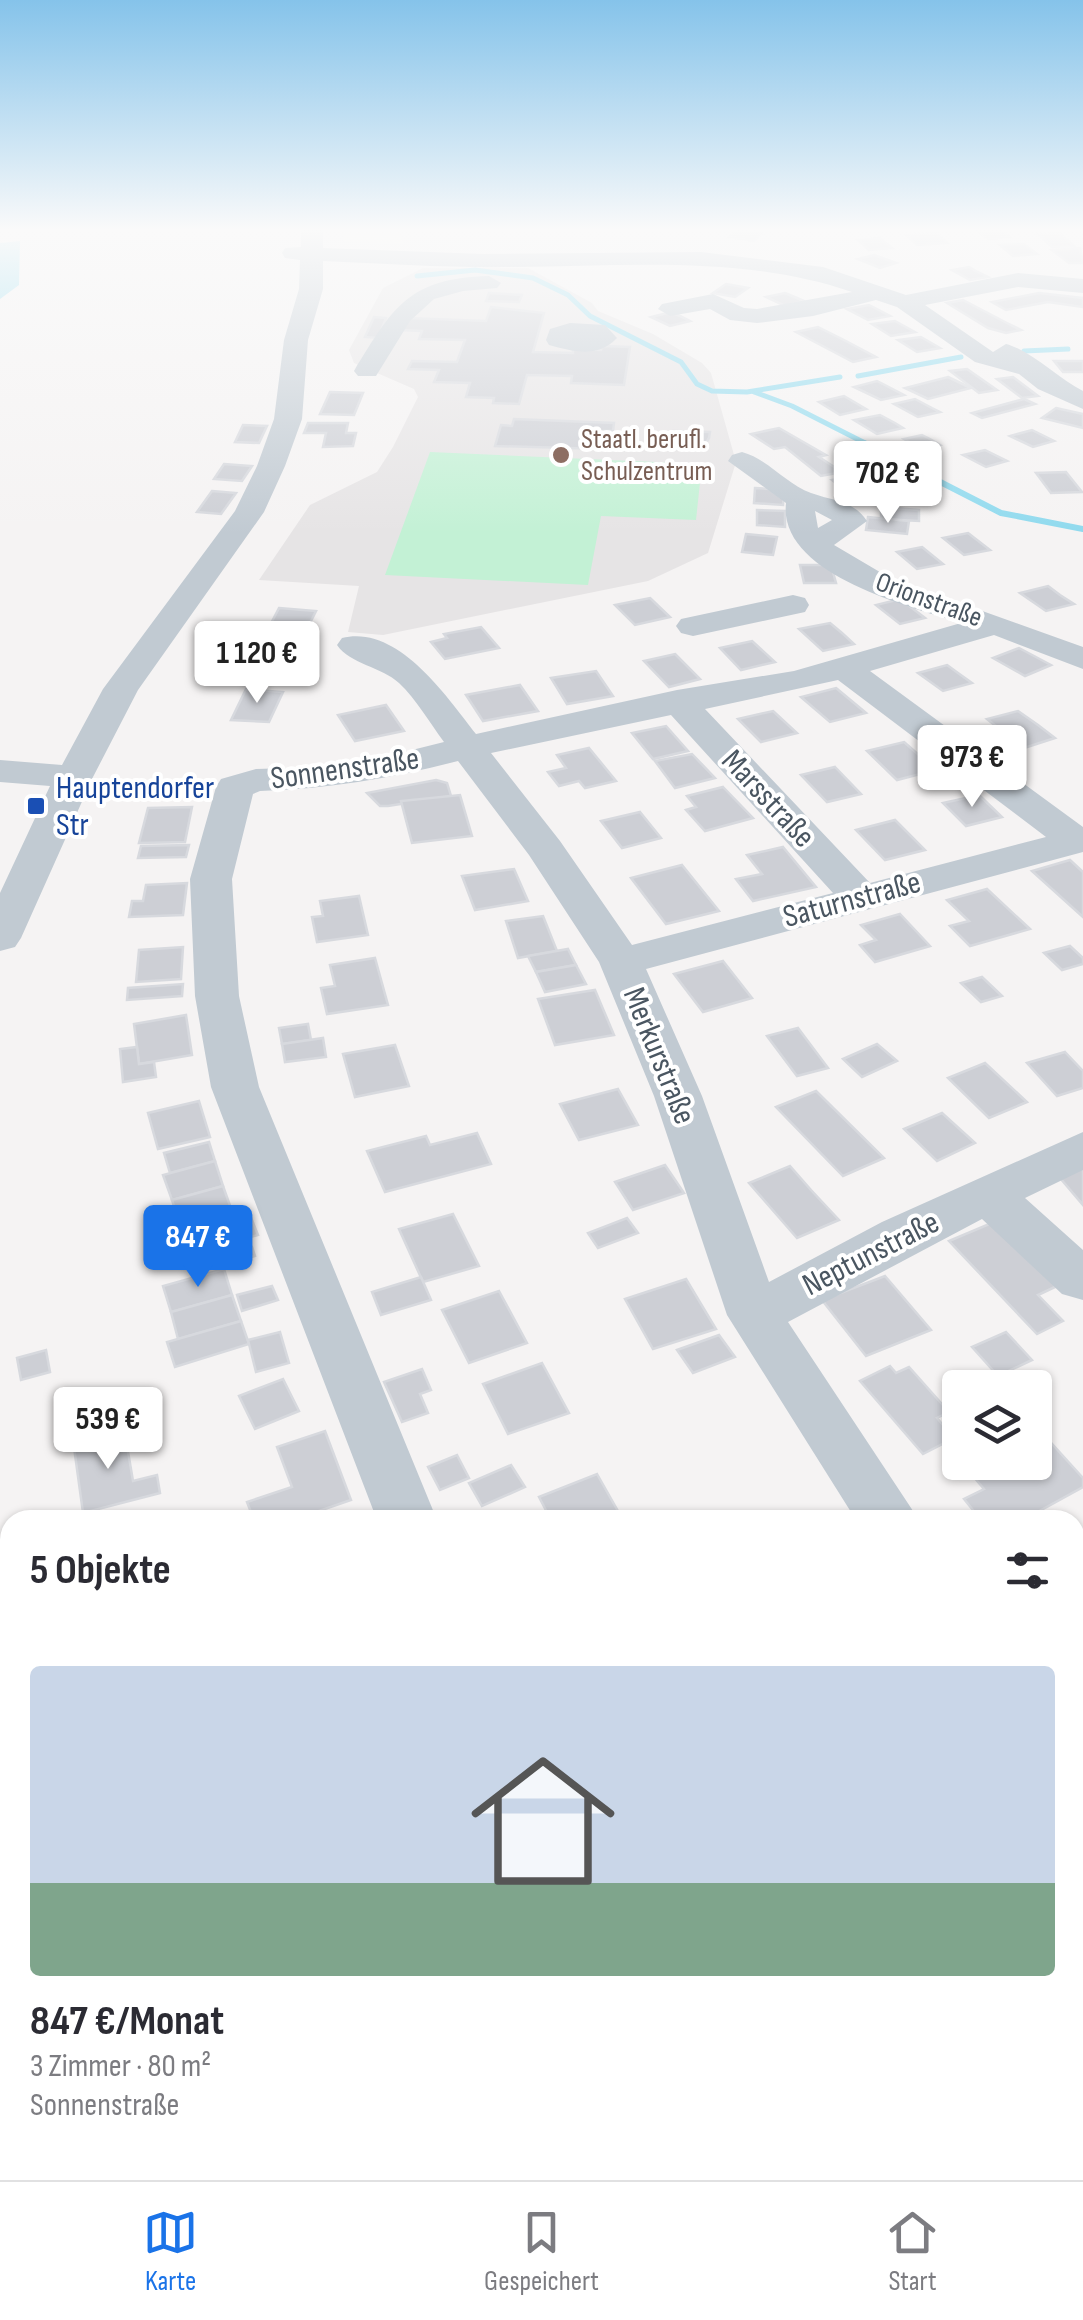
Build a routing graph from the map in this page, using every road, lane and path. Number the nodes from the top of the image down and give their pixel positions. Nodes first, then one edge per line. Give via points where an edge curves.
1 (298, 331) edge
2 (389, 331) edge
3 (948, 331) edge
4 (367, 371) dead end
5 (1083, 400) edge
6 (742, 460) dead end
7 (800, 500) junction
8 (812, 545) junction
9 (793, 605) dead end
10 (996, 624) junction
11 (693, 626) dead end
12 (354, 645) dead end
13 (1083, 659) edge
14 (846, 670) junction
15 (677, 701) junction
16 (465, 750) junction
17 (0, 771) edge
18 (74, 777) junction
19 (1080, 840) edge
20 (860, 897) junction
21 (0, 938) edge
22 (620, 962) junction
23 (1083, 1148) edge
24 (988, 1196) junction
25 (1081, 1280) edge
26 (754, 1315) junction
27 (404, 1510) edge
28 (882, 1510) edge

1 - 18 street via 288,420 249,512 121,689
2 - 4 street
3 - 5 street via 995,362 1029,369
6 - 7 street
7 - 8 street via 798,520
7 - 8 street via 823,503 852,521
8 - 10 street, Orionstraße via 879,585
9 - 11 street
10 - 13 street
10 - 14 street, Sonnenstraße
12 - 16 street, Merkurstraße via 412,676
14 - 15 street, Sonnenstraße
14 - 19 street
15 - 16 street, Sonnenstraße
15 - 20 street, Marsstraße
16 - 22 street, Merkurstraße via 546,850
16 - 27 street, Sonnenstraße via 376,770 235,787 212,879 216,996 236,1087
17 - 18 street
18 - 21 street
19 - 20 street, Saturnstraße
20 - 22 street, Saturnstraße
22 - 26 street, Merkurstraße via 678,1096
23 - 24 street, Neptunstraße
24 - 25 street
24 - 26 street, Neptunstraße
26 - 28 street, Merkurstraße

